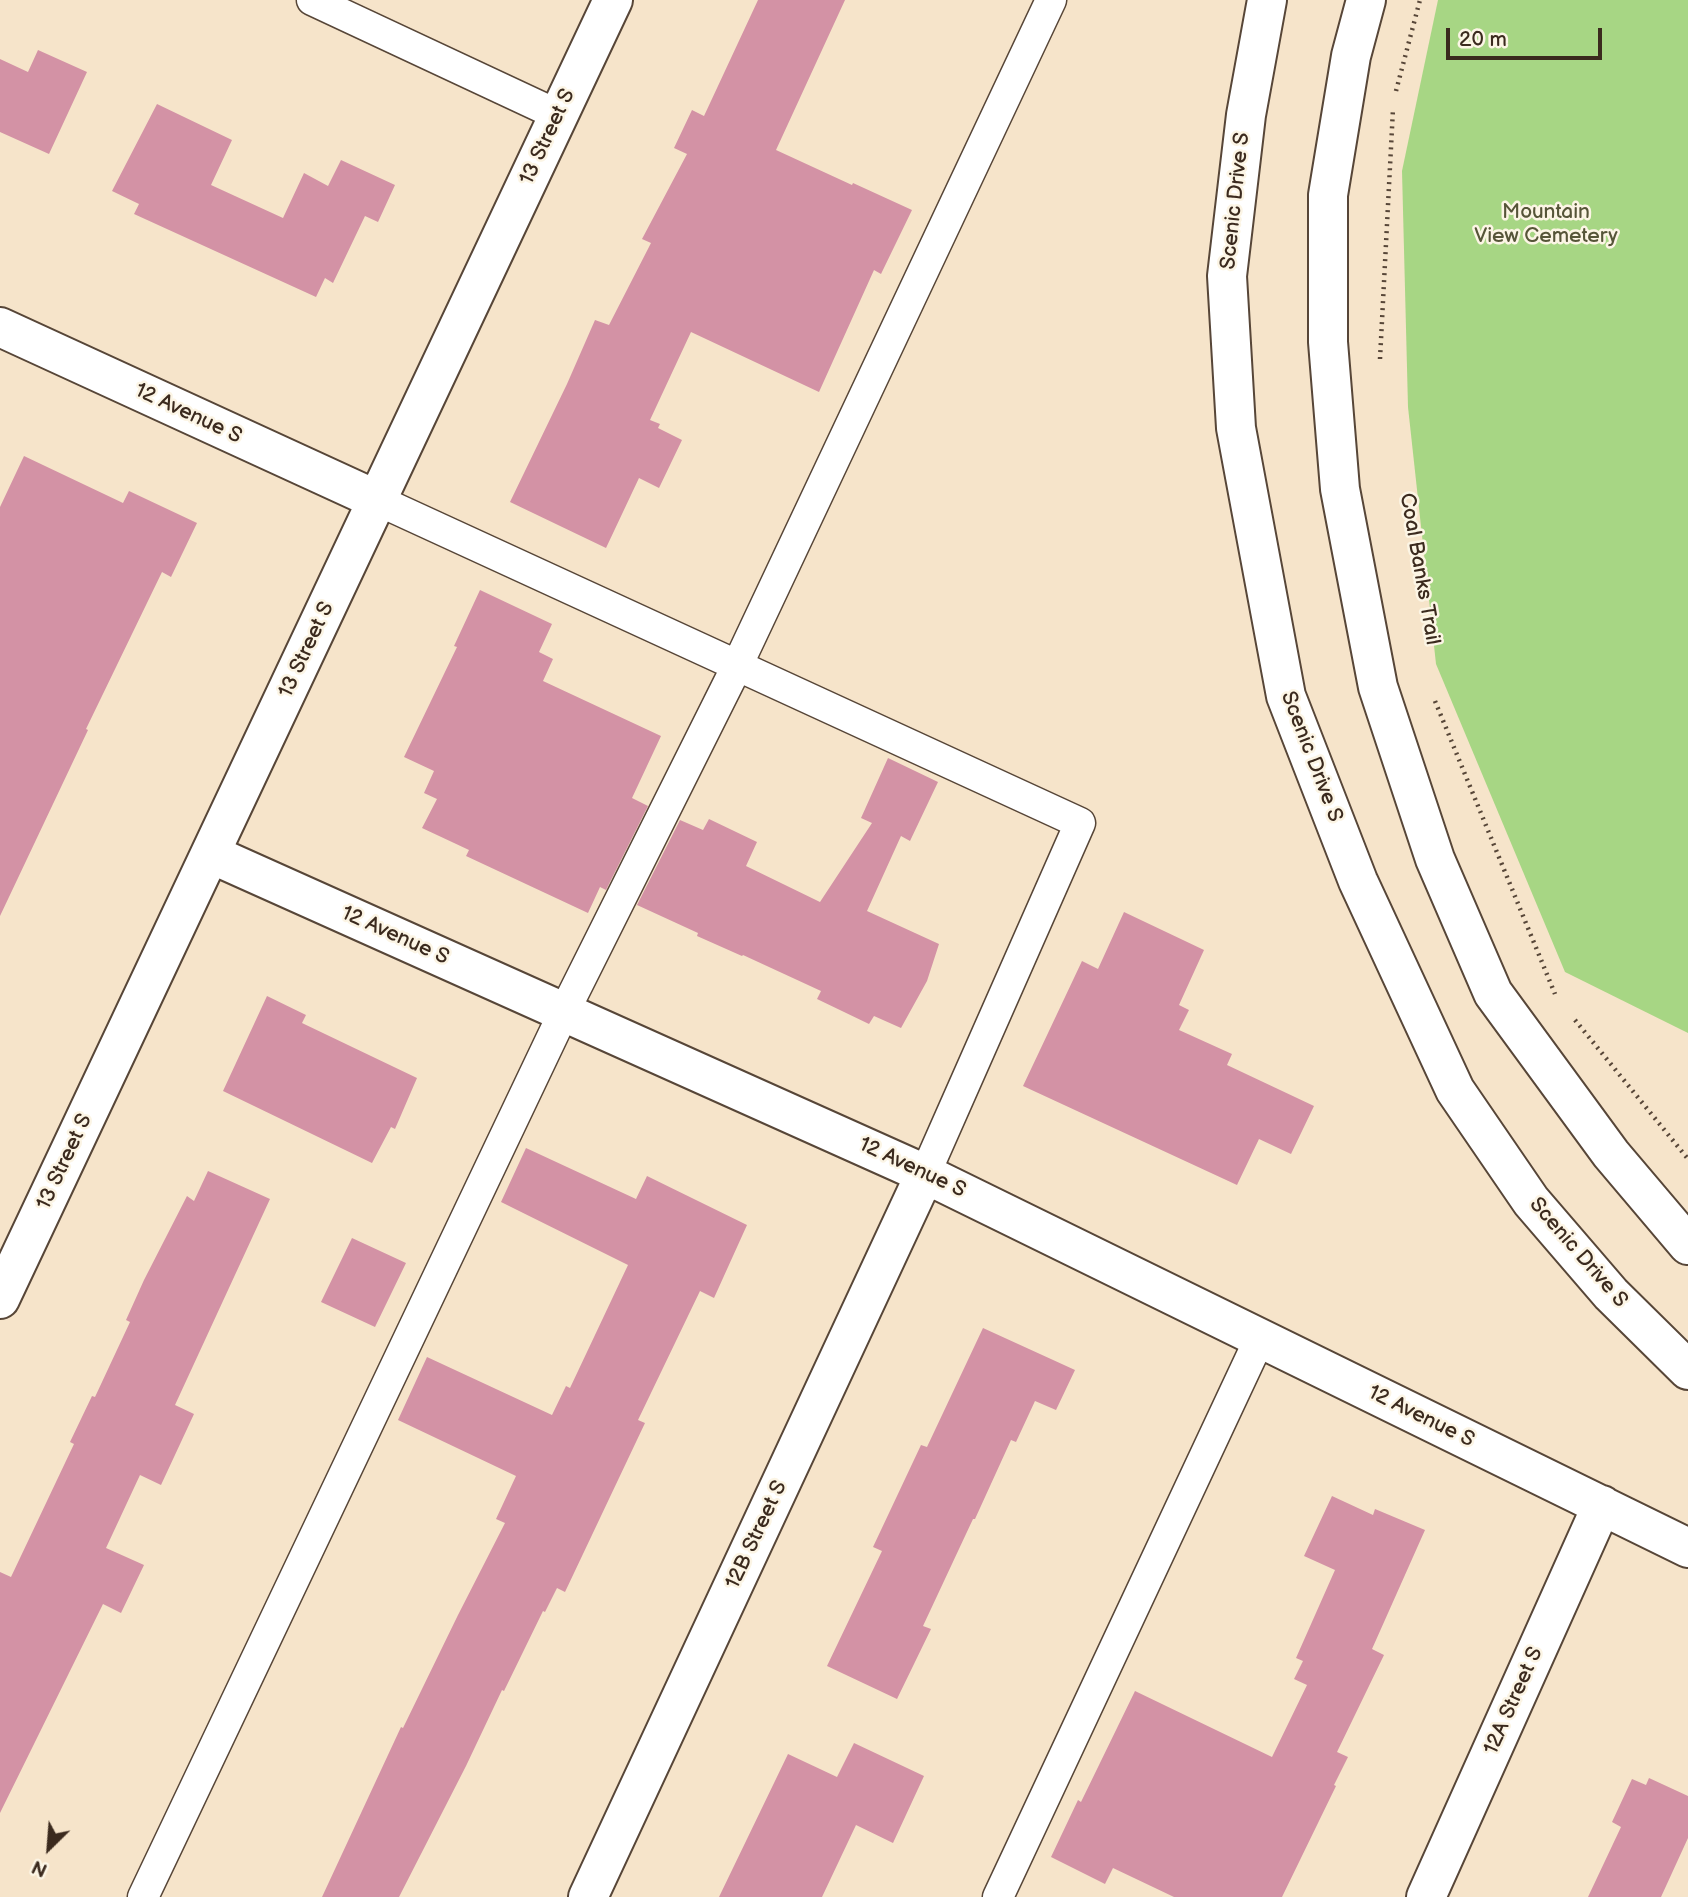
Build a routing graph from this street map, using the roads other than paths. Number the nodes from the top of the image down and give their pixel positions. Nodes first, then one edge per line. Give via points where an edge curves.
1 (312, 0) edge
2 (613, 0) edge
3 (1051, 0) edge
4 (1266, 0) edge
5 (1366, 0) edge
6 (558, 116) junction
7 (3, 336) edge
8 (377, 500) junction
9 (737, 666) junction
10 (211, 854) junction
11 (564, 1012) junction
12 (925, 1174) junction
13 (1688, 1245) edge
14 (0, 1299) edge
15 (1260, 1338) junction
16 (1688, 1370) edge
17 (1602, 1505) junction
18 (1688, 1548) edge
19 (143, 1897) edge
20 (588, 1897) edge
21 (998, 1897) edge
22 (1426, 1897) edge

1 - 6 lane
2 - 6 street, 13 Street S
3 - 9 lane
4 - 16 street, Scenic Drive S via 1246,115 1227,276 1236,428 1286,696 1358,880 1455,1090 1531,1201 1611,1294
5 - 13 street via 1351,57 1328,195 1328,342 1340,489 1378,687 1435,859 1493,993 1611,1154
6 - 8 street, 13 Street S
7 - 8 street, 12 Avenue S
8 - 9 lane
8 - 10 street, 13 Street S
9 - 11 lane
9 - 12 lane via 1080,823
10 - 11 street, 12 Avenue S
10 - 14 street, 13 Street S
11 - 12 street, 12 Avenue S
11 - 19 lane
12 - 15 street, 12 Avenue S
12 - 20 street, 12B Street S
15 - 17 street, 12 Avenue S
15 - 21 lane
17 - 18 street
17 - 22 street, 12A Street S

